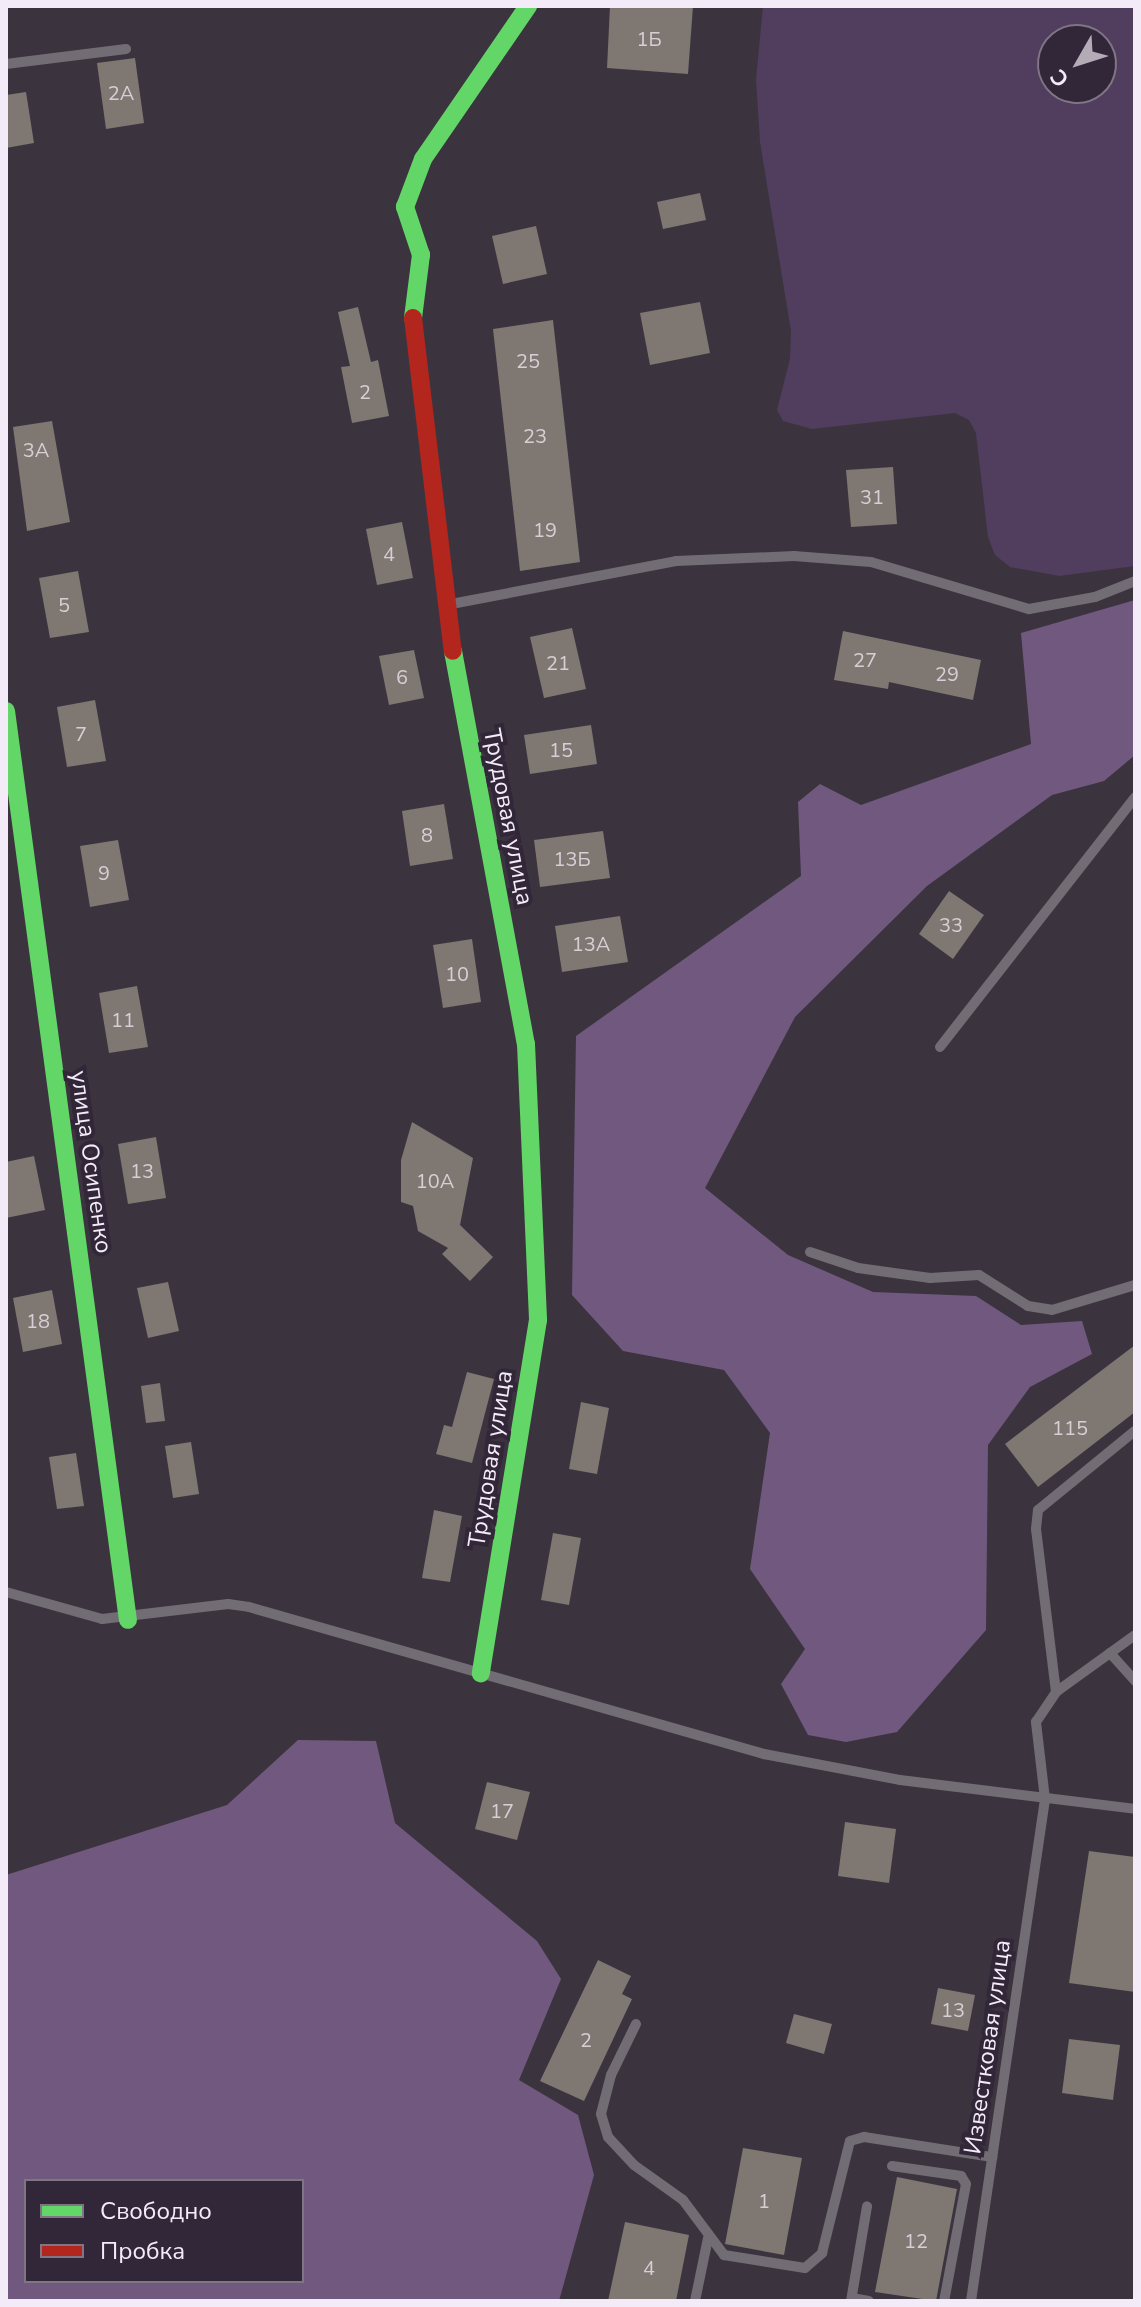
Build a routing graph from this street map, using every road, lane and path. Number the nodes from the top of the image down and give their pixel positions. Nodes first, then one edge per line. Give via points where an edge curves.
1 (528, 6) edge
2 (126, 49) dead end
3 (6, 64) edge
4 (1135, 581) edge
5 (444, 605) junction
6 (6, 711) edge
7 (1135, 797) edge
8 (940, 1047) dead end
9 (810, 1252) dead end
10 (1135, 1285) edge
11 (1135, 1431) edge
12 (6, 1592) edge
13 (128, 1620) junction
14 (1135, 1635) edge
15 (1110, 1653) junction
16 (481, 1673) junction
17 (1135, 1681) edge
18 (1056, 1692) junction
19 (1045, 1799) junction
20 (1135, 1809) edge
21 (636, 2024) dead end
22 (992, 2157) junction
23 (892, 2166) dead end
24 (867, 2206) dead end
25 (708, 2238) junction
26 (851, 2299) edge
27 (695, 2301) edge
28 (869, 2301) edge
29 (944, 2301) edge
30 (971, 2301) edge

1 - 5 street, Трудовая улица via 423,159 405,207 421,255 413,350
2 - 3 lane
4 - 5 lane via 1095,597 1029,609 871,562 794,556 676,561
5 - 16 street, Трудовая улица via 526,1044 537,1290 538,1320
6 - 13 street, улица Осипенко
7 - 8 lane
9 - 10 lane via 858,1268 930,1278 979,1275 1028,1306 1052,1310
11 - 18 lane via 1038,1510
12 - 13 lane via 75,1613
13 - 16 lane via 228,1604
14 - 15 lane
15 - 17 lane
15 - 18 lane
16 - 19 lane via 764,1754
18 - 19 lane, Известковая улица via 1036,1722
19 - 20 lane
19 - 22 lane, Известковая улица
21 - 25 lane via 611,2075 601,2114 608,2137 634,2165 683,2200
22 - 25 lane via 864,2137 850,2141 822,2253 805,2268 724,2255
22 - 30 lane, Известковая улица
23 - 29 lane via 961,2176 966,2184
24 - 26 lane
25 - 27 lane
26 - 28 lane

